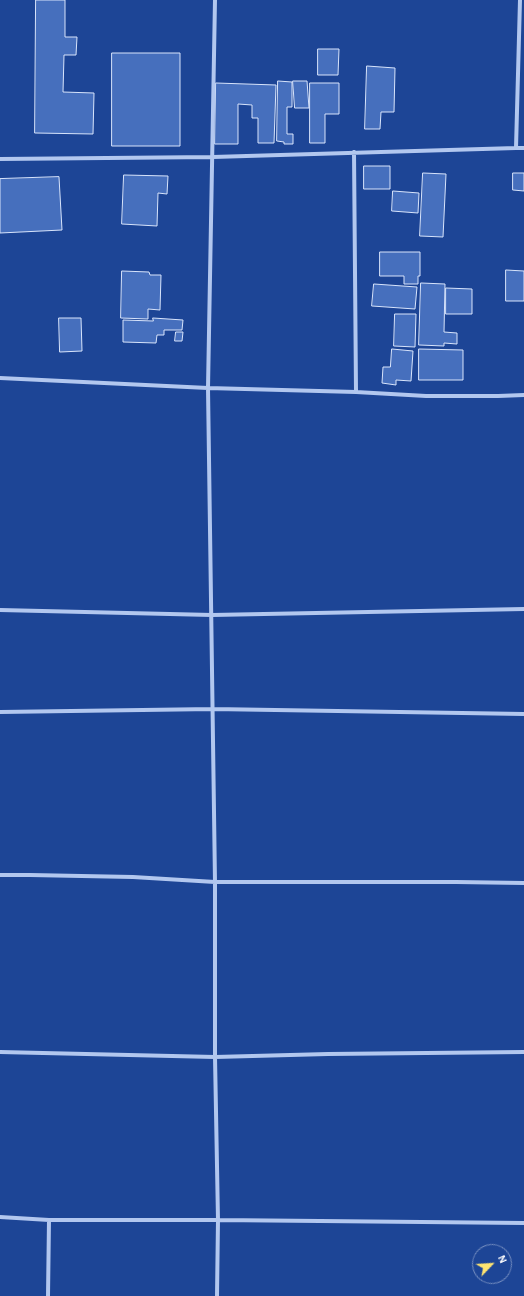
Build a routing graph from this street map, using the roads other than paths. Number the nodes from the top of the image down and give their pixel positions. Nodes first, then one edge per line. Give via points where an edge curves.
1 (215, 0) edge
2 (520, 0) edge
3 (516, 148) junction
4 (524, 148) edge
5 (354, 152) junction
6 (213, 157) junction
7 (0, 159) edge
8 (0, 378) edge
9 (208, 388) junction
10 (356, 392) junction
11 (524, 395) edge
12 (524, 609) edge
13 (0, 610) edge
14 (212, 615) junction
15 (213, 709) junction
16 (0, 712) edge
17 (524, 714) edge
18 (0, 875) edge
19 (215, 882) junction
20 (524, 883) edge
21 (0, 1052) edge
22 (524, 1052) edge
23 (215, 1057) junction
24 (0, 1217) edge
25 (49, 1220) junction
26 (218, 1220) junction
27 (524, 1223) edge
28 (48, 1296) edge
29 (217, 1296) edge

1 - 6 street
2 - 3 street
3 - 4 street
3 - 5 street
5 - 6 street
5 - 10 street
6 - 7 street
6 - 9 street
8 - 9 street
9 - 10 street
9 - 14 street
10 - 11 street via 426,396
12 - 14 street
13 - 14 street
14 - 15 street
15 - 16 street
15 - 17 street
15 - 19 street
18 - 19 street
19 - 20 street
19 - 23 street
21 - 23 street
22 - 23 street
23 - 26 street
24 - 25 street
25 - 26 street
25 - 28 street
26 - 27 street
26 - 29 street

